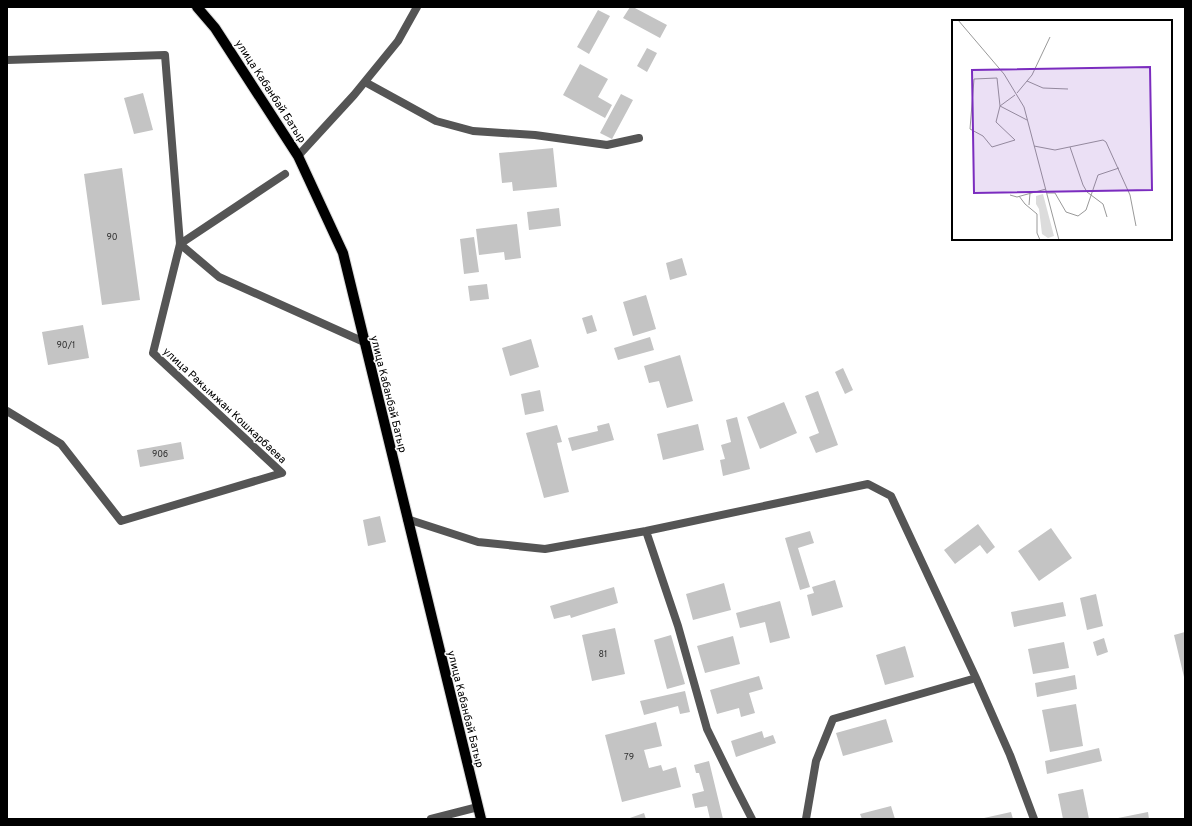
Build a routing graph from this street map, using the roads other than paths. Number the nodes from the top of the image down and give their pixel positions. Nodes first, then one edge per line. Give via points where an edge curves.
1 (197, 7) edge
2 (416, 7) edge
3 (7, 60) edge
4 (364, 82) junction
5 (639, 138) dead end
6 (298, 156) junction
7 (285, 174) dead end
8 (180, 244) junction
9 (364, 342) junction
10 (7, 411) edge
11 (407, 519) junction
12 (646, 531) junction
13 (976, 678) junction
14 (478, 807) junction
15 (431, 819) edge
16 (481, 819) edge
17 (752, 819) edge
18 (806, 819) edge
19 (1034, 819) edge

1 - 6 main road, улица Кабанбай Батыр via 215,28
2 - 4 street via 398,41
3 - 8 street, улица Ракымжан Кошкарбаева via 165,55
4 - 5 street via 436,121 473,132 535,135 607,145
4 - 6 street
6 - 9 main road, улица Кабанбай Батыр via 343,253
7 - 8 street
8 - 9 street via 219,277
8 - 10 street, улица Ракымжан Кошкарбаева via 153,353 282,473 121,521 61,444
9 - 11 main road, улица Кабанбай Батыр
11 - 12 street via 478,542 545,549
11 - 14 main road, улица Кабанбай Батыр
12 - 13 street via 868,484 891,496
12 - 17 street via 678,626 707,729
13 - 18 street via 833,719 816,761
13 - 19 street via 1010,755
14 - 15 street
14 - 16 main road, улица Кабанбай Батыр

